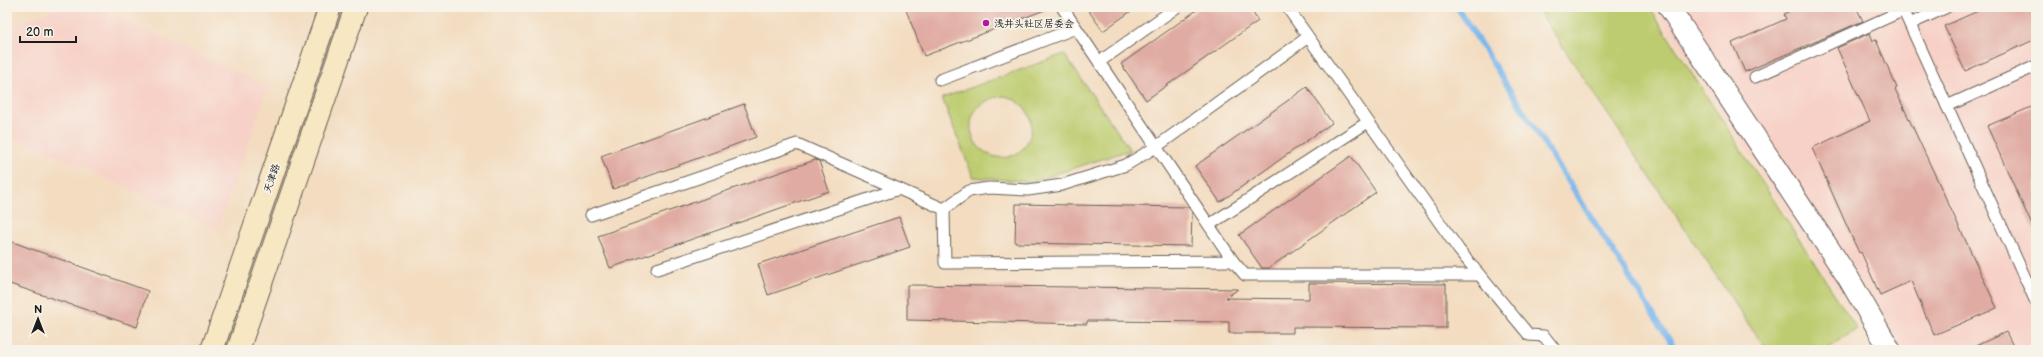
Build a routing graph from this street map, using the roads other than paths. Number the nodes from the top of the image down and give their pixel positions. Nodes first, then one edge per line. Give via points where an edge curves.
1 (330, 7) edge
2 (356, 7) edge
3 (1062, 7) edge
4 (1177, 7) edge
5 (1287, 7) edge
6 (1669, 7) edge
7 (1947, 7) edge
8 (1903, 9) edge
9 (1910, 24) junction
10 (1076, 28) junction
11 (1308, 37) junction
12 (1099, 62) junction
13 (2036, 66) edge
14 (1755, 77) dead end
15 (940, 80) dead end
16 (1947, 106) junction
17 (1368, 122) junction
18 (1156, 147) junction
19 (899, 189) junction
20 (944, 210) junction
21 (591, 215) dead end
22 (1209, 225) junction
23 (1233, 261) junction
24 (657, 269) dead end
25 (1479, 274) junction
26 (2036, 302) edge
27 (1884, 348) edge
28 (212, 350) edge
29 (238, 350) edge
30 (1555, 350) edge

1 - 28 main road, 天津路
2 - 29 main road
3 - 10 lane
4 - 12 lane
5 - 11 lane
6 - 27 street via 1849,279
7 - 9 lane
8 - 9 lane
8 - 14 lane
9 - 16 lane
10 - 12 lane
10 - 15 lane
11 - 17 lane
11 - 18 lane
12 - 18 lane
13 - 16 lane
16 - 26 lane
17 - 22 lane
17 - 25 lane
18 - 20 lane via 1126,165 1062,185 1028,190 989,188 969,191
18 - 22 lane
19 - 20 lane
19 - 21 lane via 797,144
19 - 24 lane
20 - 23 lane via 945,263
22 - 23 lane
23 - 25 lane via 1245,275
25 - 30 lane via 1529,335 1544,336

